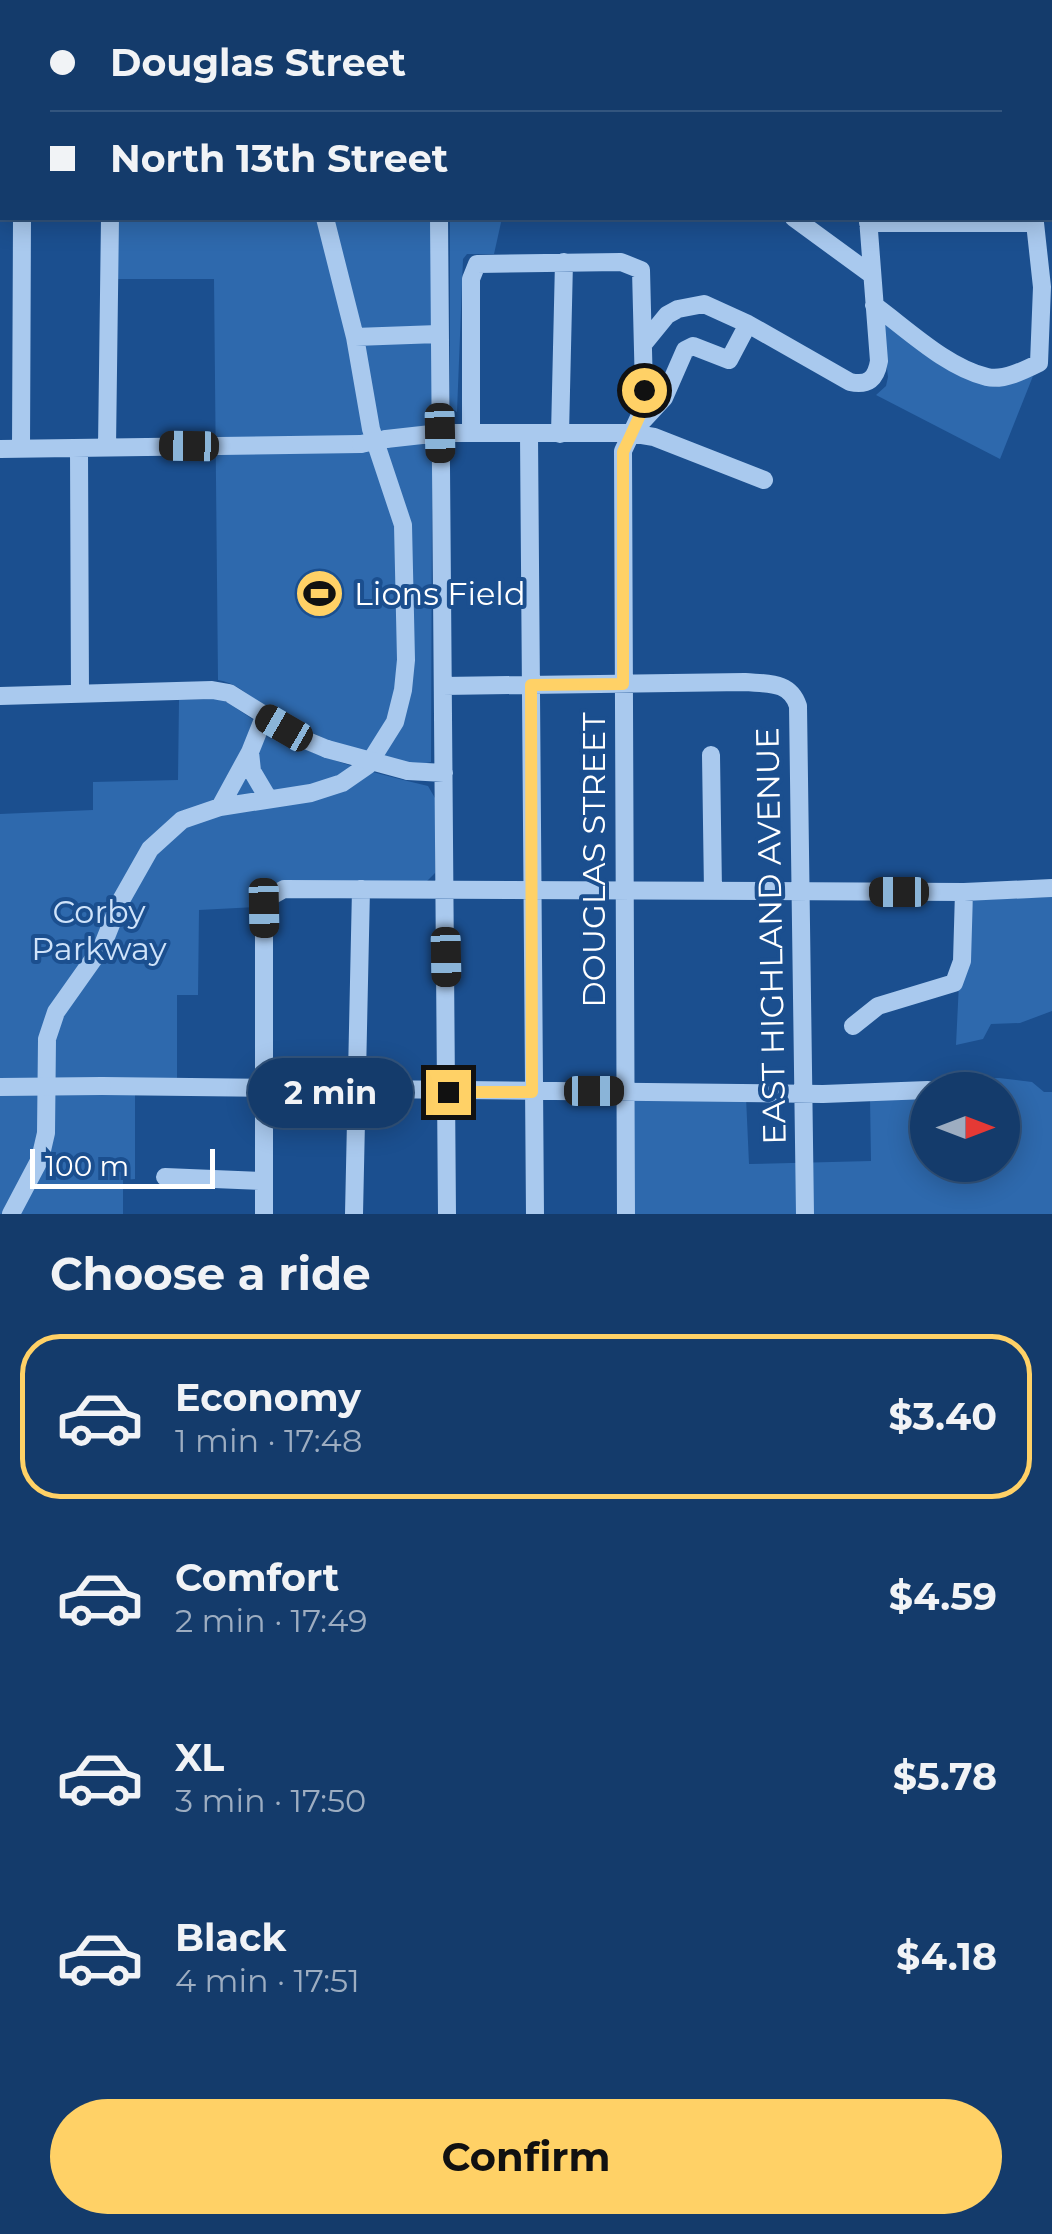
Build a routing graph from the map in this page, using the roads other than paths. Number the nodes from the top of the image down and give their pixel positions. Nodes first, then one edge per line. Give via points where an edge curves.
1 (22, 220) edge
2 (110, 220) edge
3 (326, 220) edge
4 (440, 220) edge
5 (797, 220) edge
6 (868, 220) edge
7 (564, 262) junction
8 (872, 275) junction
9 (874, 305) junction
10 (748, 324) junction
11 (438, 334) junction
12 (355, 337) junction
13 (645, 342) junction
14 (440, 433) junction
15 (471, 433) junction
16 (630, 433) junction
17 (560, 434) junction
18 (529, 435) junction
19 (108, 447) junction
20 (79, 448) junction
21 (0, 449) edge
22 (21, 449) junction
23 (764, 480) dead end
24 (623, 684) junction
25 (531, 685) junction
26 (442, 686) junction
27 (80, 694) junction
28 (0, 696) edge
29 (264, 716) junction
30 (250, 752) junction
31 (711, 755) dead end
32 (444, 773) junction
33 (268, 798) junction
34 (220, 806) junction
35 (1052, 888) edge
36 (361, 889) junction
37 (445, 889) junction
38 (534, 890) junction
39 (625, 890) junction
40 (713, 890) junction
41 (802, 891) junction
42 (964, 892) junction
43 (854, 1026) dead end
44 (0, 1087) edge
45 (266, 1088) junction
46 (624, 1091) junction
47 (910, 1091) edge
48 (356, 1092) junction
49 (448, 1092) junction
50 (532, 1092) junction
51 (804, 1094) junction
52 (165, 1178) dead end
53 (264, 1180) junction
54 (11, 1214) edge
55 (264, 1214) edge
56 (354, 1214) edge
57 (447, 1214) edge
58 (534, 1214) edge
59 (626, 1214) edge
60 (805, 1214) edge

1 - 22 street
2 - 19 street
3 - 12 street
4 - 11 street
5 - 8 street
6 - 8 street
6 - 9 street via 1035,224 1042,287 1039,364 989,378 950,360
7 - 13 street, DOUGLAS STREET via 620,262 640,270
7 - 15 street via 474,269
7 - 17 street
8 - 9 street
9 - 10 street via 879,361 870,382 850,382
10 - 13 street via 704,304 667,315
10 - 16 street via 729,360 688,347 664,398
11 - 12 street
11 - 14 street
12 - 33 street via 371,429 404,540 403,690 394,722 368,765 324,790
13 - 16 street, DOUGLAS STREET via 641,413
14 - 15 street
14 - 19 street, bridge via 361,444
14 - 26 street
15 - 18 street
16 - 17 street
16 - 23 street
16 - 24 street, DOUGLAS STREET via 623,452
17 - 18 street
18 - 25 street
19 - 20 street
20 - 22 street
20 - 27 street
21 - 22 street
24 - 25 street
24 - 39 street, DOUGLAS STREET
24 - 41 street, EAST HIGHLAND AVENUE via 788,688 798,706
25 - 26 street
25 - 38 street
26 - 32 street
27 - 28 street
27 - 29 street via 212,690 230,693
29 - 30 street
29 - 32 street, bridge via 326,748 408,771
30 - 33 street via 252,771
30 - 34 street
31 - 40 street
32 - 37 street
33 - 34 street
34 - 54 street via 182,820 150,849 102,947 56,1012 48,1039 46,1134
35 - 42 street
36 - 37 street
36 - 45 street via 284,888 268,898
36 - 48 street
37 - 38 street
37 - 49 street
38 - 39 street
38 - 50 street
39 - 40 street
39 - 46 street, DOUGLAS STREET
40 - 41 street
41 - 42 street
41 - 51 street, EAST HIGHLAND AVENUE
42 - 43 street via 962,961 954,982 878,1006
44 - 45 street, bridge
45 - 48 street
45 - 53 street
46 - 50 street
46 - 51 street
46 - 59 street, DOUGLAS STREET
47 - 51 street
48 - 49 street
48 - 56 street
49 - 50 street
49 - 57 street
50 - 58 street
51 - 60 street, EAST HIGHLAND AVENUE
52 - 53 street
53 - 55 street

